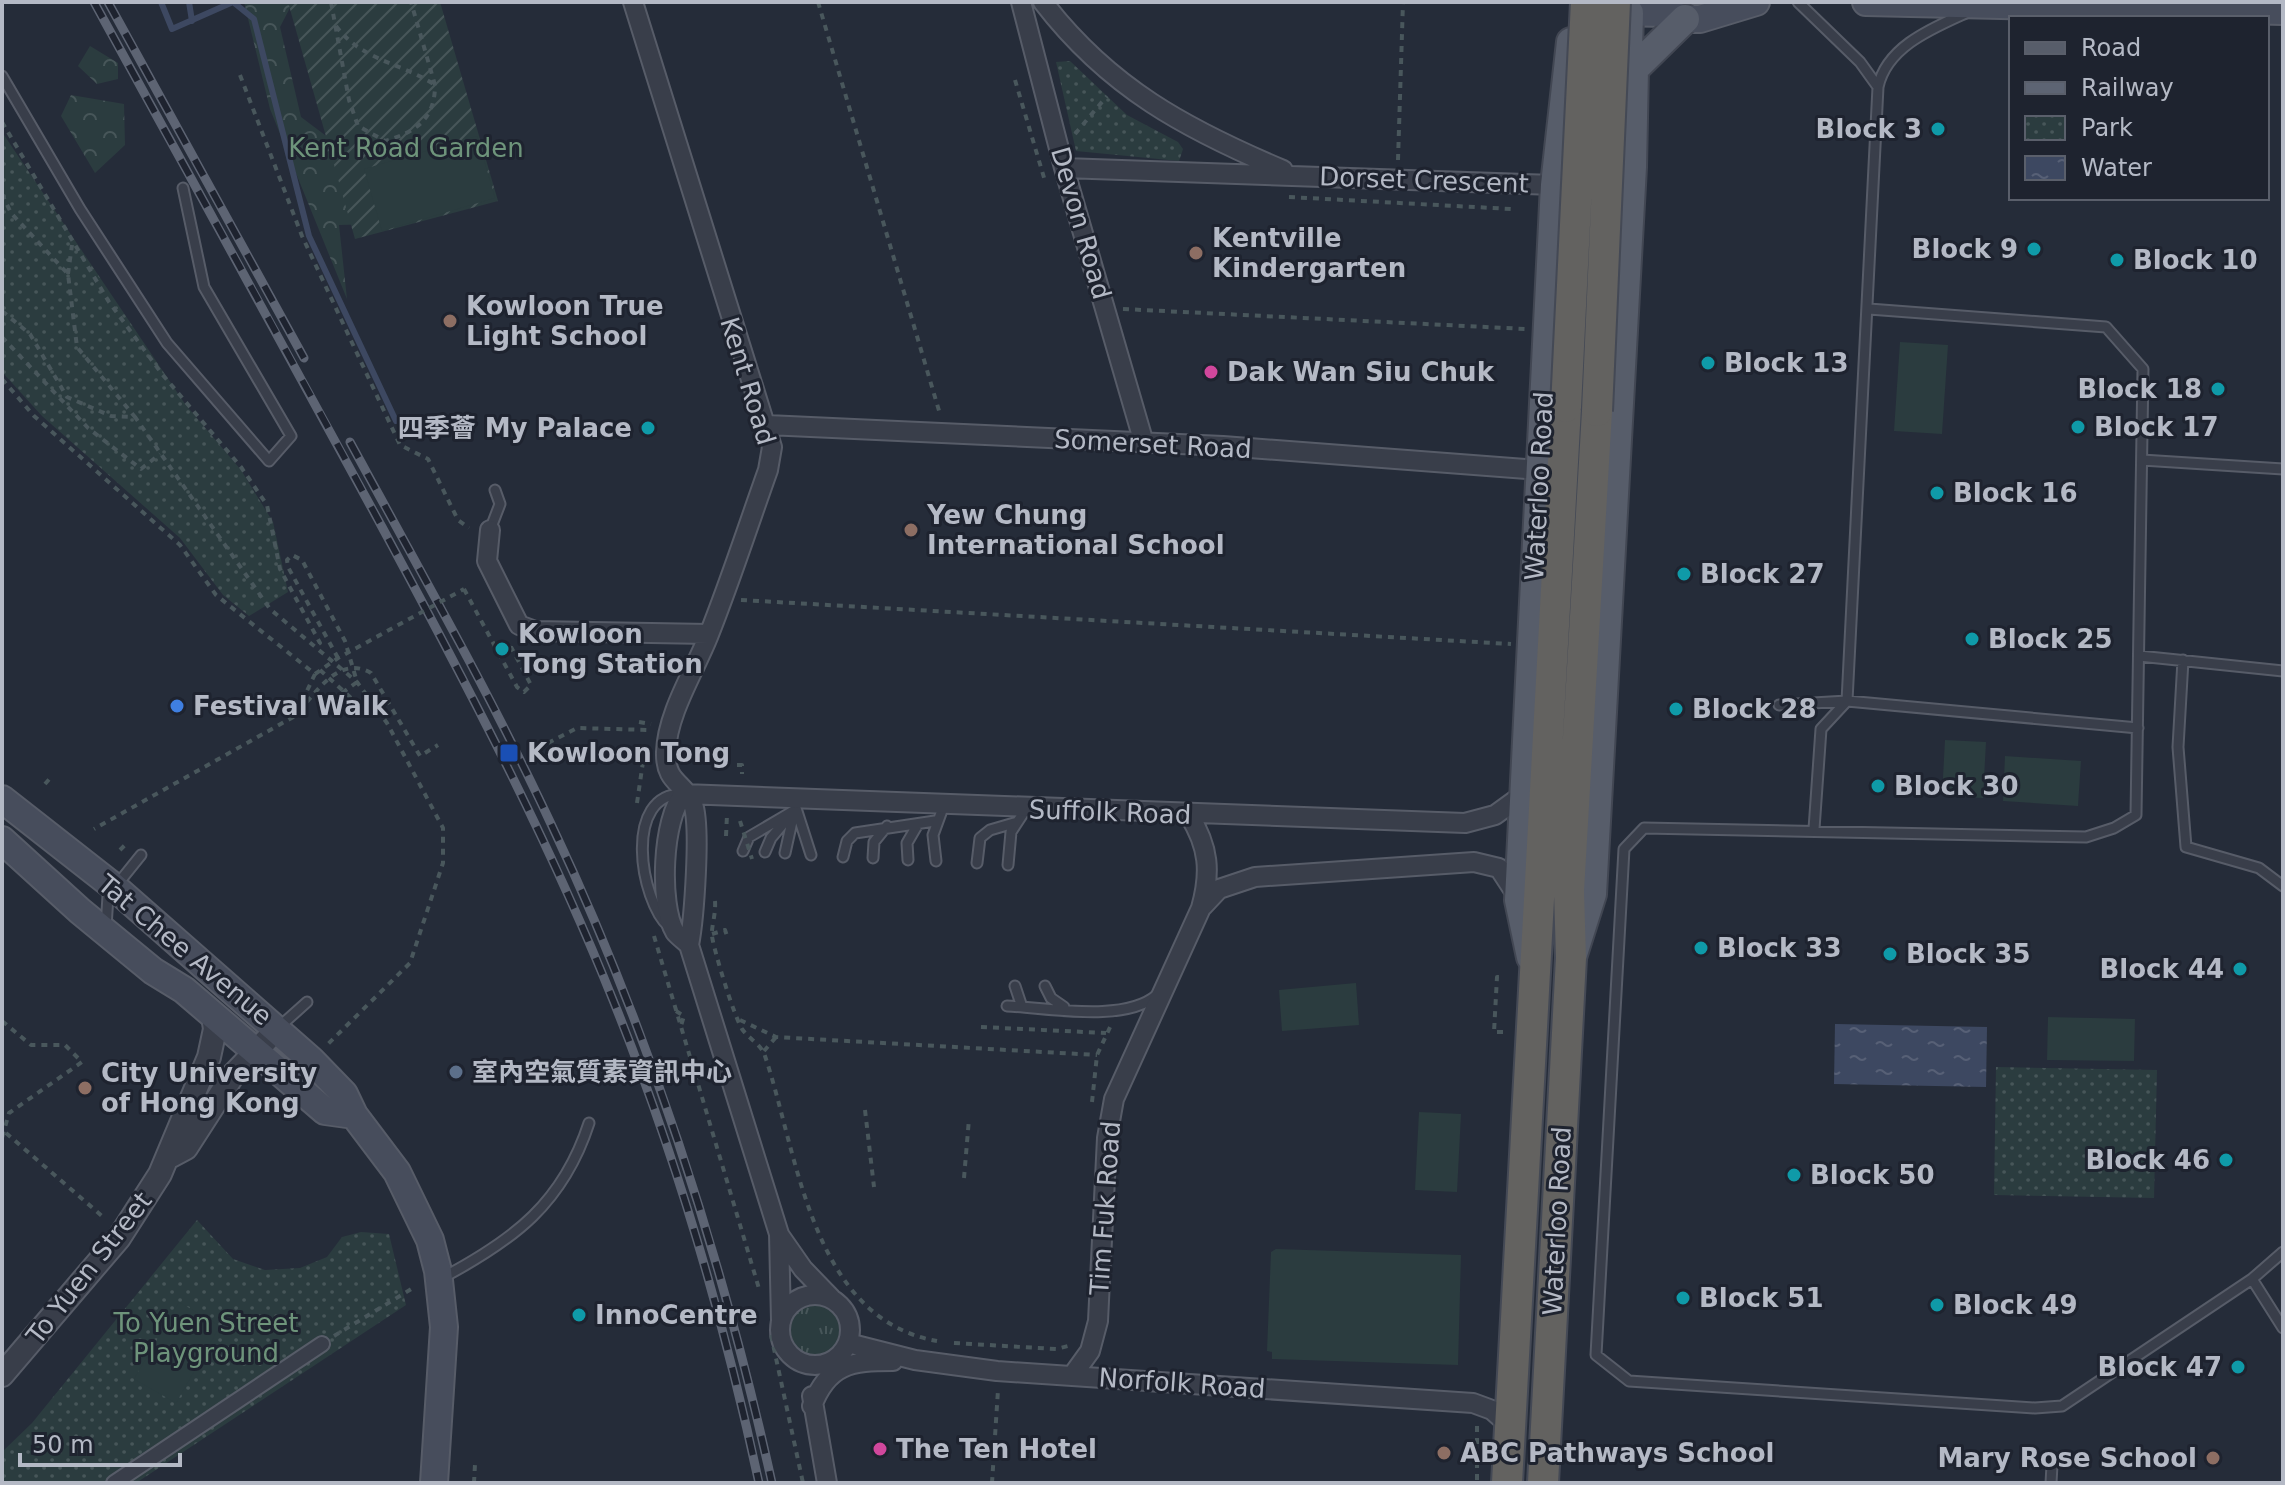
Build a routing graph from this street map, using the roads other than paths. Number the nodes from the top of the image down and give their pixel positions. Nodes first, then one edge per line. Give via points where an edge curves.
1 (633, 2) edge
2 (1021, 2) edge
3 (1043, 2) edge
4 (1756, 2) edge
5 (1798, 2) edge
6 (1866, 2) edge
7 (2043, 4) edge
8 (1578, 5) edge
9 (1985, 5) junction
10 (1624, 6) edge
11 (2283, 11) edge
12 (1685, 19) junction
13 (1634, 69) junction
14 (2, 76) edge
15 (1878, 87) junction
16 (1632, 167) junction
17 (1064, 168) junction
18 (1557, 172) junction
19 (1293, 174) junction
20 (183, 188) dead end
21 (1869, 309) junction
22 (767, 425) junction
23 (1144, 443) junction
24 (2142, 460) junction
25 (2283, 469) edge
26 (1539, 470) junction
27 (495, 490) dead end
28 (490, 530) joint
29 (709, 634) junction
30 (2139, 656) junction
31 (2183, 660) junction
32 (2283, 671) edge
33 (1847, 701) junction
34 (1779, 705) dead end
35 (2138, 728) junction
36 (1524, 794) junction
37 (685, 795) junction
38 (2, 799) edge
39 (795, 804) junction
40 (1026, 809) junction
41 (940, 813) junction
42 (1189, 815) junction
43 (1014, 823) junction
44 (918, 824) junction
45 (888, 826) junction
46 (1814, 829) junction
47 (2, 840) edge
48 (743, 851) dead end
49 (765, 852) dead end
50 (785, 853) dead end
51 (141, 855) dead end
52 (811, 855) dead end
53 (843, 857) dead end
54 (873, 858) dead end
55 (908, 860) dead end
56 (936, 861) dead end
57 (977, 863) dead end
58 (1008, 865) dead end
59 (113, 886) junction
60 (2283, 886) edge
61 (1519, 900) junction
62 (1201, 908) junction
63 (107, 931) junction
64 (682, 938) junction
65 (1571, 958) junction
66 (1534, 970) junction
67 (1167, 984) junction
68 (1015, 986) dead end
69 (1045, 986) dead end
70 (307, 1002) dead end
71 (1007, 1006) dead end
72 (1022, 1007) junction
73 (1071, 1009) junction
74 (213, 1016) junction
75 (278, 1028) junction
76 (255, 1052) junction
77 (354, 1115) junction
78 (589, 1123) dead end
79 (171, 1156) junction
80 (779, 1234) junction
81 (2283, 1252) edge
82 (439, 1279) junction
83 (2252, 1279) junction
84 (831, 1298) junction
85 (775, 1324) junction
86 (2283, 1328) edge
87 (848, 1343) junction
88 (322, 1344) road end
89 (915, 1360) junction
90 (815, 1365) junction
91 (2, 1375) edge
92 (1072, 1376) junction
93 (812, 1406) junction
94 (1510, 1426) junction
95 (2052, 1465) dead end
96 (114, 1483) edge
97 (434, 1483) edge
98 (827, 1483) edge
99 (1507, 1483) edge
100 (1543, 1483) edge
101 (2051, 1483) edge

1 - 22 street, Kent Road
2 - 17 street, Devon Road
3 - 19 street, Dorset Crescent via 1066,31 1140,99 1194,131
4 - 12 main road
5 - 15 lane via 1860,62
6 - 9 main road
7 - 9 main road
7 - 11 main road
8 - 10 main road
8 - 18 main road, Waterloo Road
8 - 66 highway, Waterloo Road, bridge via 1566,407
9 - 15 lane via 1910,41 1888,64
10 - 12 main road
10 - 13 main road, Waterloo Road
10 - 65 highway, Waterloo Road, bridge via 1569,877
12 - 13 main road
13 - 16 main road, Waterloo Road
14 - 20 lane via 167,343 269,461 291,436 204,287
15 - 21 lane
16 - 18 main road via 1606,142 1591,141
16 - 65 main road, Waterloo Road via 1592,894
17 - 19 street, Dorset Crescent
17 - 23 street, Devon Road
18 - 19 street, Dorset Crescent
18 - 26 main road, Waterloo Road
21 - 24 lane via 2106,327 2143,369
21 - 33 lane
22 - 23 street, Somerset Road
22 - 29 street, Kent Road via 772,447 768,470
23 - 26 street, Somerset Road
24 - 25 lane
24 - 30 lane
26 - 36 main road, Waterloo Road
27 - 28 lane via 500,504
28 - 29 street via 487,561 519,625 535,631
29 - 37 street, Kent Road via 667,739 667,769
30 - 31 lane
30 - 35 lane
31 - 32 lane
31 - 60 lane via 2178,747 2186,847 2259,868
33 - 34 lane
33 - 35 lane
33 - 46 lane via 1821,729
35 - 46 lane via 2136,815 2086,837
36 - 42 street, Suffolk Road via 1495,815 1465,823
36 - 61 main road, Waterloo Road
37 - 39 street, Suffolk Road
37 - 64 street, Kent Road via 693,803 695,825 693,924
37 - 64 street via 675,807 665,858 667,897
38 - 59 main road, Tat Chee Avenue
39 - 41 street, Suffolk Road
39 - 48 lane via 749,837
39 - 49 lane
39 - 50 lane
39 - 52 lane
40 - 41 street, Suffolk Road
40 - 42 street, Suffolk Road
40 - 43 lane
41 - 44 lane
41 - 56 lane via 933,844
42 - 62 street, Tim Fuk Road via 1208,856
43 - 57 lane via 980,838
43 - 58 lane
44 - 45 lane
44 - 55 lane via 907,843
45 - 53 lane via 855,833
45 - 54 lane via 874,842
46 - 83 lane via 1644,828 1624,849 1596,1355 1629,1381 2062,1406
47 - 63 main road, Tat Chee Avenue
51 - 59 lane
59 - 63 lane via 105,906
59 - 75 main road, Tat Chee Avenue
61 - 62 street, Tim Fuk Road via 1499,868 1474,862 1255,877 1219,889
61 - 66 main road, Waterloo Road
62 - 67 street, Tim Fuk Road
63 - 74 main road, Tat Chee Avenue
64 - 80 street
65 - 100 highway, Waterloo Road
66 - 94 highway, Waterloo Road
67 - 73 lane via 1136,1008
67 - 92 street, Tim Fuk Road via 1111,1109 1098,1321 1090,1351
68 - 72 lane
69 - 73 lane via 1051,998
70 - 75 lane
71 - 72 lane
72 - 73 lane
74 - 76 main road, Tat Chee Avenue
74 - 79 street, To Yuen Street via 209,1057 172,1142
75 - 76 street, To Yuen Street
75 - 77 main road, Tat Chee Avenue via 344,1094
76 - 77 main road, Tat Chee Avenue via 325,1111
76 - 79 street, To Yuen Street via 233,1075 186,1148
77 - 82 main road, Tat Chee Avenue via 415,1206
78 - 82 lane via 577,1161 557,1191 492,1252
79 - 91 street, To Yuen Street via 119,1238
80 - 84 street
80 - 85 street
81 - 83 lane
82 - 97 main road, Tat Chee Avenue via 444,1327
83 - 86 lane
84 - 85 street via 801,1298
84 - 87 street via 850,1322
85 - 90 street via 787,1351 804,1364
87 - 89 street, Norfolk Road
87 - 90 street via 835,1359
88 - 96 street
89 - 92 street, Norfolk Road
89 - 93 street via 841,1368 820,1386
90 - 93 street
92 - 94 street, Norfolk Road via 1473,1403 1492,1410
93 - 98 street
94 - 99 highway, Waterloo Road
95 - 101 lane

